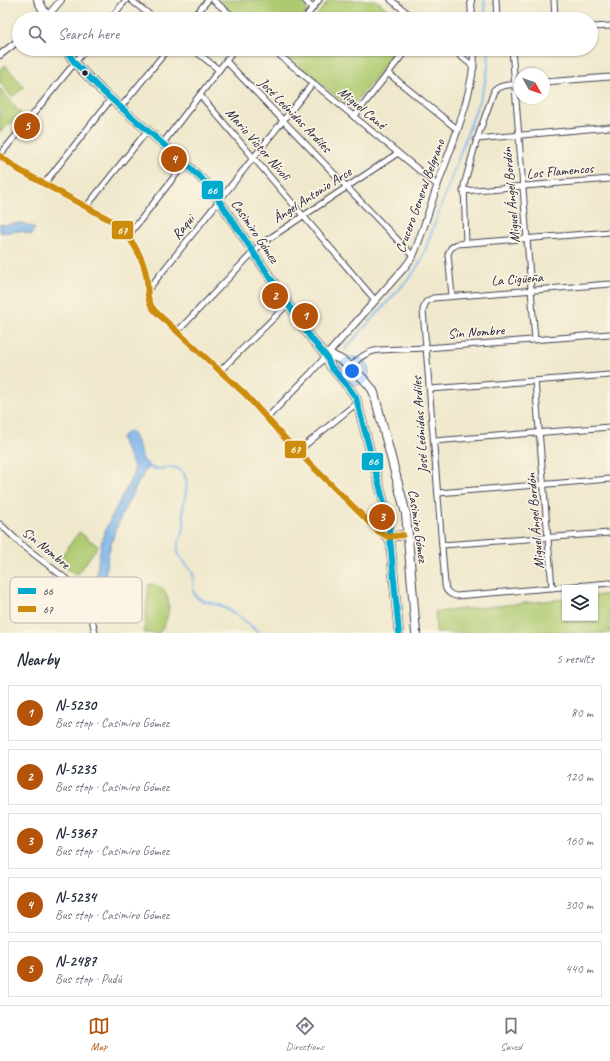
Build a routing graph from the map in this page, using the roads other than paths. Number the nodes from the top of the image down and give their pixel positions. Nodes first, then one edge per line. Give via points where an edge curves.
1 (38, 0) edge
2 (61, 0) edge
3 (126, 0) edge
4 (131, 0) edge
5 (208, 0) edge
6 (213, 0) edge
7 (305, 0) edge
8 (319, 0) edge
9 (391, 0) edge
10 (471, 0) edge
11 (496, 0) edge
12 (554, 0) edge
13 (312, 8) junction
14 (44, 12) edge
15 (52, 12) edge
16 (116, 12) edge
17 (146, 12) edge
18 (198, 12) edge
19 (228, 12) edge
20 (309, 12) edge
21 (406, 12) edge
22 (472, 12) edge
23 (497, 12) edge
24 (555, 12) edge
25 (610, 26) edge
26 (598, 27) edge
27 (12, 46) edge
28 (0, 55) edge
29 (70, 56) edge
30 (80, 56) edge
31 (162, 56) edge
32 (202, 56) edge
33 (229, 56) edge
34 (283, 56) edge
35 (401, 56) edge
36 (461, 56) edge
37 (474, 56) edge
38 (513, 56) edge
39 (226, 60) junction
40 (75, 63) junction
41 (474, 67) junction
42 (515, 68) edge
43 (219, 70) junction
44 (388, 73) junction
45 (610, 77) edge
46 (550, 82) edge
47 (313, 83) junction
48 (514, 84) edge
49 (200, 95) junction
50 (110, 99) junction
51 (517, 104) edge
52 (120, 107) junction
53 (354, 116) junction
54 (283, 120) junction
55 (610, 127) edge
56 (457, 129) junction
57 (148, 130) junction
58 (518, 135) junction
59 (477, 138) junction
60 (163, 143) junction
61 (398, 153) junction
62 (0, 155) edge
63 (253, 157) junction
64 (186, 163) junction
65 (610, 179) edge
66 (44, 184) junction
67 (437, 185) junction
68 (522, 186) junction
69 (348, 187) junction
70 (463, 191) junction
71 (219, 201) junction
72 (86, 207) junction
73 (303, 216) junction
74 (610, 232) edge
75 (128, 236) junction
76 (527, 238) junction
77 (466, 243) junction
78 (253, 251) junction
79 (413, 256) junction
80 (610, 284) edge
81 (531, 290) junction
82 (147, 292) junction
83 (452, 296) junction
84 (375, 300) junction
85 (426, 302) joint
86 (288, 304) junction
87 (177, 332) junction
88 (610, 334) edge
89 (535, 340) junction
90 (426, 348) junction
91 (326, 356) junction
92 (350, 368) junction
93 (220, 371) junction
94 (610, 375) edge
95 (535, 381) junction
96 (430, 389) junction
97 (358, 402) junction
98 (267, 418) junction
99 (610, 427) edge
100 (540, 432) junction
101 (434, 441) junction
102 (298, 451) junction
103 (610, 479) edge
104 (544, 484) junction
105 (438, 493) junction
106 (0, 524) edge
107 (610, 533) edge
108 (408, 534) junction
109 (391, 537) junction
110 (548, 537) junction
111 (442, 545) junction
112 (64, 577) edge
113 (610, 583) edge
114 (552, 588) junction
115 (93, 623) edge
116 (95, 633) edge
117 (399, 633) edge
118 (416, 633) edge

1 - 14 main road
2 - 15 street
3 - 16 street
4 - 17 street
5 - 18 street
6 - 19 street
7 - 13 street
8 - 13 street
9 - 21 street
10 - 22 street
11 - 23 street
12 - 24 street
13 - 20 street
25 - 26 street
27 - 28 street
29 - 40 main road, Casimiro Gómez
30 - 40 street
31 - 52 street
32 - 43 street
33 - 39 street
34 - 47 street, Miguel Cané
35 - 44 street
36 - 41 street
37 - 41 street, Crucero General Belgrano
38 - 42 street, Miguel Ángel Bordón
39 - 43 street
39 - 54 street, José Leónidas Ardiles
40 - 50 main road, Casimiro Gómez
40 - 62 street
41 - 56 street, Crucero General Belgrano
43 - 49 street
44 - 53 street
44 - 56 street
45 - 46 street
47 - 53 street, Miguel Cané
47 - 54 street, Raqui
48 - 59 street via 496,88
49 - 60 street
49 - 63 street, Mario Víctor Nívoli
50 - 52 main road, Casimiro Gómez
50 - 66 street
51 - 58 street, Miguel Ángel Bordón
52 - 57 main road, Casimiro Gómez
53 - 61 street, Miguel Cané
54 - 63 street, Raqui
54 - 69 street, José Leónidas Ardiles
55 - 58 street
56 - 67 street, Crucero General Belgrano
57 - 60 main road, Casimiro Gómez
57 - 72 street
58 - 59 street
58 - 68 street, Miguel Ángel Bordón
59 - 70 street
60 - 64 main road, Casimiro Gómez
61 - 67 street, Miguel Cané
61 - 69 street, Ángel Antonio Arce
62 - 66 street via 14,167
63 - 71 street, Raqui
63 - 73 street, Mario Víctor Nívoli
64 - 71 main road, Casimiro Gómez
64 - 75 street
65 - 68 street, Los Flamencos
66 - 72 street
67 - 79 street, Crucero General Belgrano
68 - 70 street, Los Flamencos
68 - 76 street, Miguel Ángel Bordón
69 - 73 street, Ángel Antonio Arce
69 - 79 street, José Leónidas Ardiles
70 - 77 street
71 - 78 main road, Casimiro Gómez
71 - 82 street, Raqui
72 - 75 street via 115,224
73 - 78 street, Ángel Antonio Arce
73 - 84 street, Mario Víctor Nívoli
74 - 76 street
75 - 82 street via 143,266
76 - 77 street
76 - 81 street, Miguel Ángel Bordón
77 - 83 street via 457,244 448,254
78 - 86 main road, Casimiro Gómez
78 - 87 street, Ángel Antonio Arce
79 - 84 street, Crucero General Belgrano
80 - 81 street, La Cigüeña
81 - 83 street, La Cigüeña
81 - 89 street, Miguel Ángel Bordón
82 - 87 street via 152,308
83 - 85 street, La Cigüeña via 433,298
84 - 91 street, Crucero General Belgrano
85 - 90 street, José Leónidas Ardiles via 423,310
86 - 91 main road, Casimiro Gómez
86 - 93 street
87 - 93 street
88 - 89 street, Sin Nombre
89 - 90 street, Sin Nombre
90 - 92 street, Sin Nombre via 372,351 358,358
90 - 96 street, José Leónidas Ardiles
91 - 92 main road, Casimiro Gómez via 338,358
91 - 97 main road, Casimiro Gómez via 331,367 353,392
91 - 98 street, Crucero General Belgrano
92 - 108 main road, Casimiro Gómez via 370,385 374,393 404,505
93 - 98 street
94 - 95 street
95 - 96 street
95 - 100 street, Miguel Ángel Bordón
96 - 101 street, José Leónidas Ardiles
97 - 102 street
97 - 109 main road, Casimiro Gómez via 386,507
98 - 102 street
99 - 100 street
100 - 101 street
100 - 104 street, Miguel Ángel Bordón
101 - 105 street, José Leónidas Ardiles
102 - 109 street via 378,532 385,537
103 - 104 street
104 - 105 street
104 - 110 street, Miguel Ángel Bordón
105 - 111 street, José Leónidas Ardiles
106 - 112 street, Sin Nombre
107 - 110 street
108 - 109 main road
108 - 118 main road, Casimiro Gómez
109 - 117 main road, Casimiro Gómez
110 - 111 street
110 - 114 street, Miguel Ángel Bordón
111 - 114 street, José Leónidas Ardiles via 445,588 449,594 456,596
113 - 114 street
115 - 116 street, Sin Nombre

